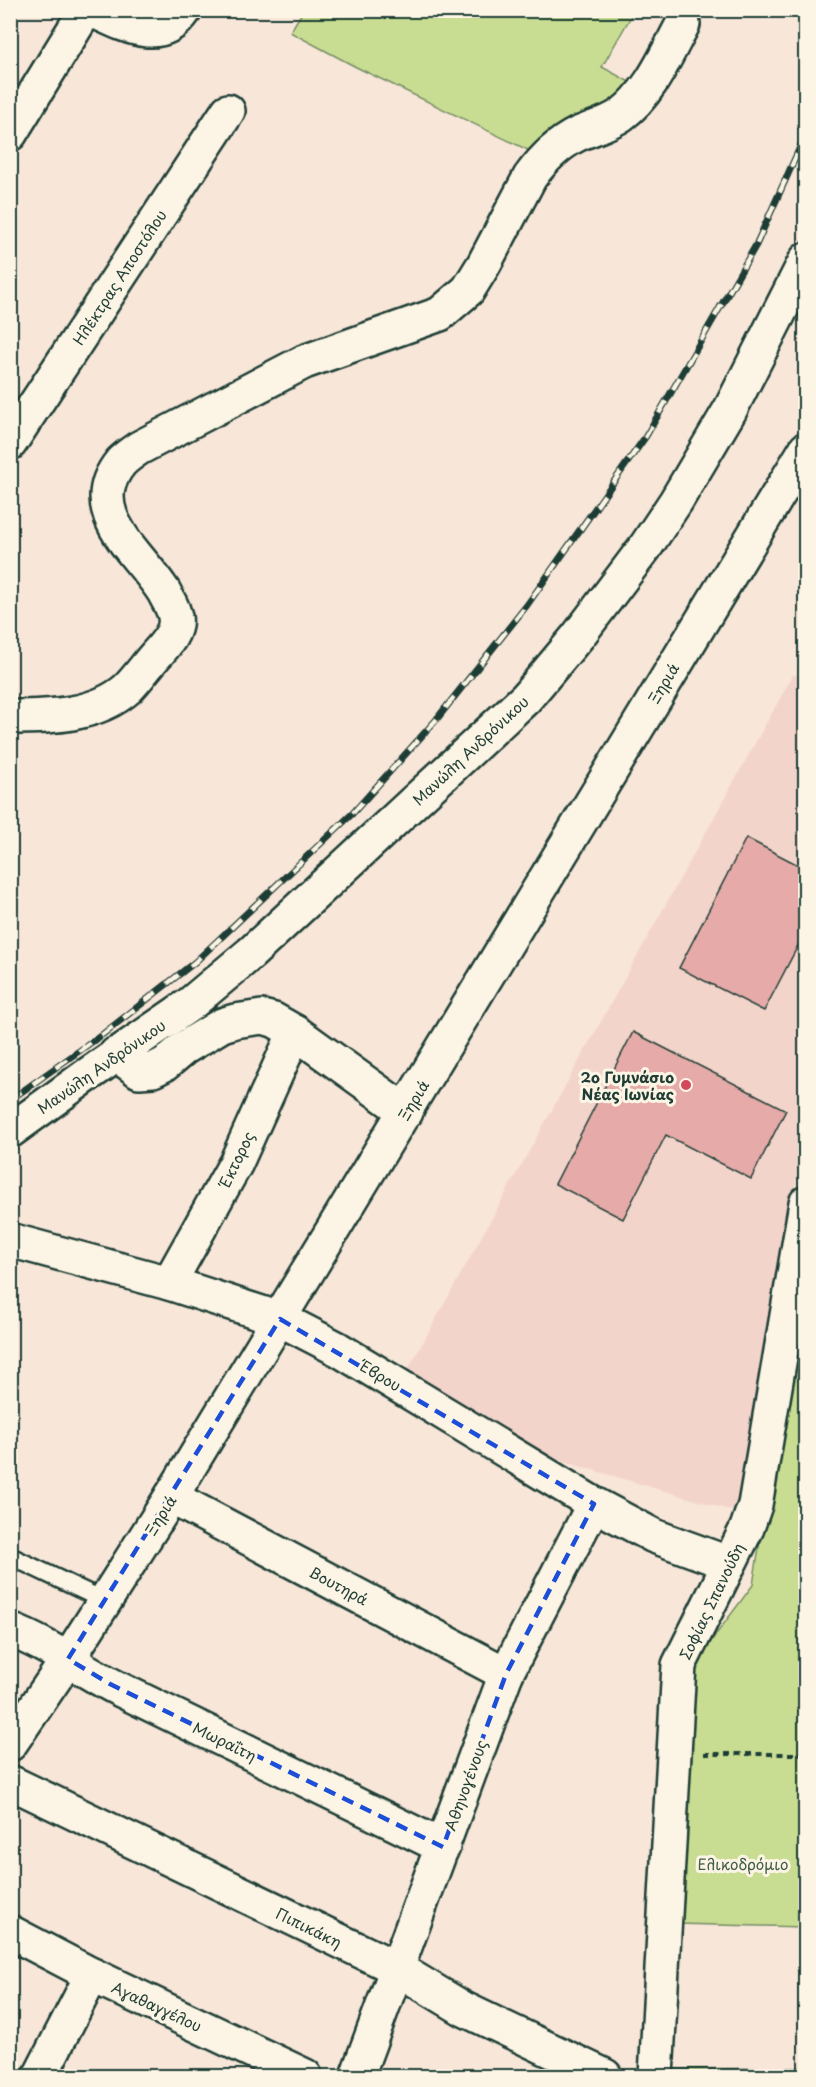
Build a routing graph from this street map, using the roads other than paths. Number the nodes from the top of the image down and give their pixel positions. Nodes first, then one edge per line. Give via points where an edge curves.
1 (86, 10) edge
2 (92, 10) edge
3 (185, 10) edge
4 (683, 24) dead end
5 (228, 111) dead end
6 (10, 134) edge
7 (805, 260) edge
8 (10, 443) edge
9 (806, 449) edge
10 (10, 717) edge
11 (295, 1032) junction
12 (117, 1054) junction
13 (406, 1112) junction
14 (10, 1131) edge
15 (806, 1203) edge
16 (10, 1240) edge
17 (169, 1283) junction
18 (280, 1319) junction
19 (171, 1497) junction
20 (594, 1504) junction
21 (10, 1556) edge
22 (728, 1563) junction
23 (105, 1601) junction
24 (10, 1630) edge
25 (68, 1659) junction
26 (506, 1674) junction
27 (10, 1744) edge
28 (10, 1782) edge
29 (442, 1847) junction
30 (10, 1932) edge
31 (396, 1968) junction
32 (92, 1975) junction
33 (40, 2076) edge
34 (305, 2076) edge
35 (357, 2076) edge
36 (605, 2076) edge
37 (656, 2076) edge

1 - 6 street
2 - 3 street via 147,32 166,27
4 - 10 street via 635,102 620,116 553,150 539,164 479,273 455,303 440,314 304,362 139,448 122,462 108,491 108,509 115,528 170,602 176,619 170,640 128,688 107,701 57,716
5 - 8 street, Ηλέκτρας Αποστόλου
7 - 12 street, Μανώλη Ανδρόνικου via 730,410 676,501 646,546 526,698 251,953 189,1005
9 - 13 street, Ξηριά
11 - 12 street via 262,1017 236,1021 209,1032 153,1070 139,1071
11 - 13 street
11 - 17 street, Έκτορος via 236,1163
12 - 14 street, Μανώλη Ανδρόνικου
13 - 18 street, Ξηριά
15 - 22 street, Σοφίας Σπανούδη via 757,1497 747,1528
16 - 17 street, Έβρου
17 - 18 street, Έβρου
18 - 19 street, Ξηριά
18 - 20 street, Έβρου via 338,1349
19 - 23 street, Ξηριά
19 - 26 street, Βουτηρά
20 - 22 street, Έβρου via 654,1536
20 - 26 street, Αθηνογένους
21 - 23 lane
22 - 37 street, Σοφίας Σπανούδη via 679,1665
23 - 25 street, Ξηριά
24 - 25 street, Μωραΐτη via 33,1638
25 - 27 street, Ξηριά
25 - 29 street, Μωραΐτη via 110,1684
26 - 29 street, Αθηνογένους
28 - 31 street, Πιπικάκη
29 - 31 street, Αθηνογένους
30 - 32 street, Αγαθαγγέλου
31 - 35 street, Αθηνογένους
31 - 36 street, Πιπικάκη via 464,2009
32 - 33 street
32 - 34 street, Αγαθαγγέλου

